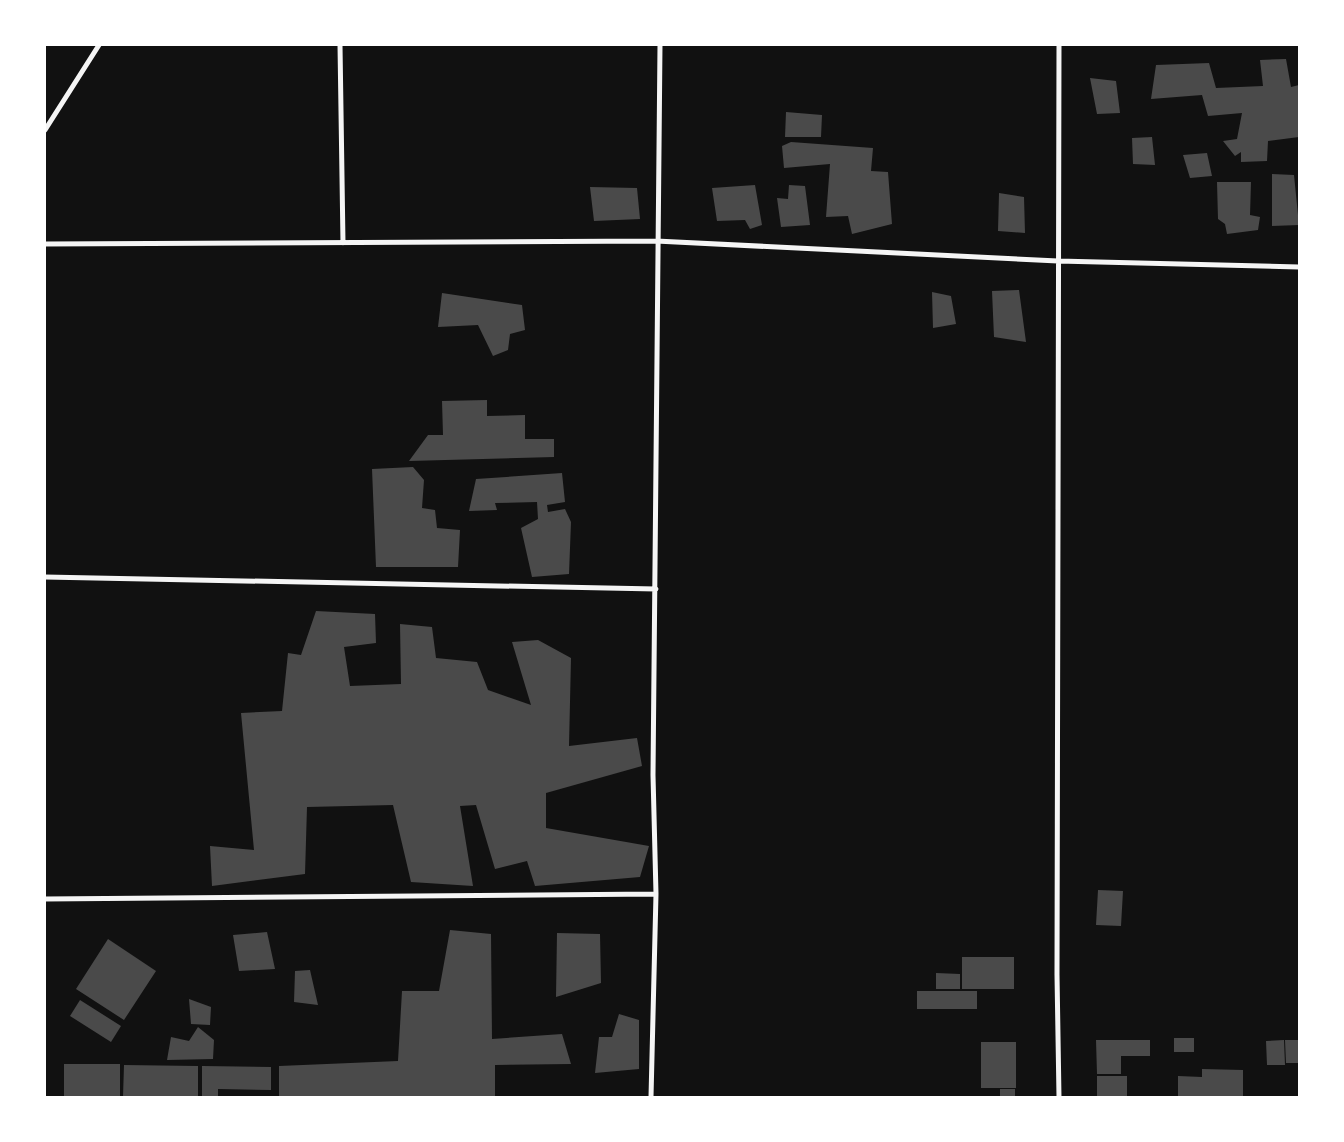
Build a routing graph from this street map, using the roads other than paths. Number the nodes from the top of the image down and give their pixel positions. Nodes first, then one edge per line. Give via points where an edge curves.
1 (99, 45) edge
2 (340, 45) edge
3 (660, 45) edge
4 (1059, 45) edge
5 (45, 130) edge
6 (656, 241) junction
7 (343, 243) junction
8 (45, 244) edge
9 (1058, 260) junction
10 (1299, 267) edge
11 (45, 577) edge
12 (656, 589) junction
13 (656, 894) junction
14 (45, 899) edge
15 (651, 1097) edge
16 (1059, 1097) edge

1 - 5 street
2 - 7 street
3 - 6 street
4 - 9 street
6 - 7 street
6 - 9 street
6 - 12 street
7 - 8 street
9 - 10 street
9 - 16 street
11 - 12 street
12 - 13 street via 653,775
13 - 14 street
13 - 15 street

